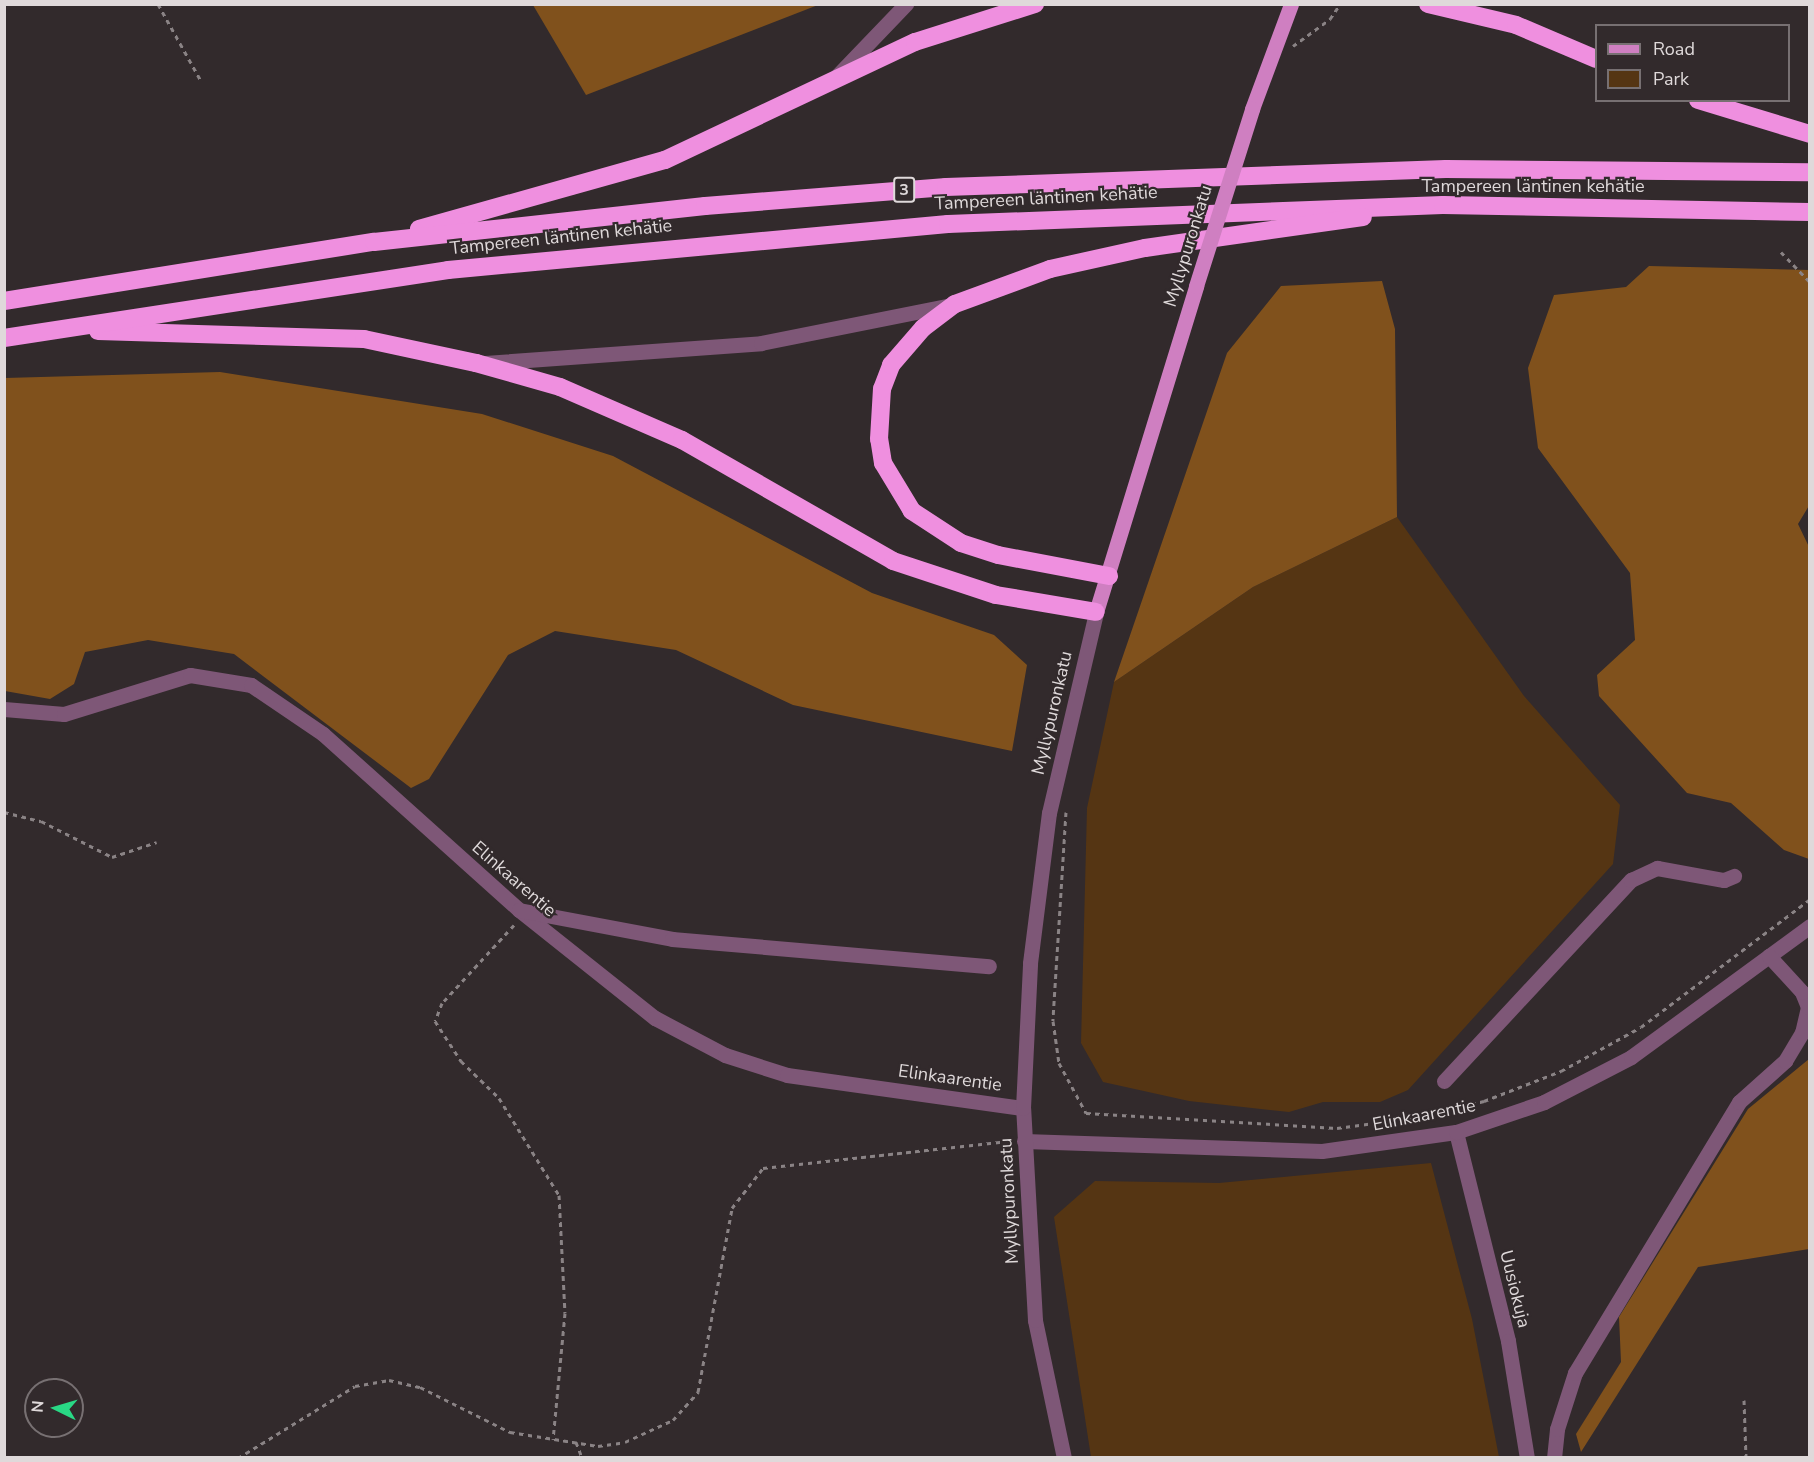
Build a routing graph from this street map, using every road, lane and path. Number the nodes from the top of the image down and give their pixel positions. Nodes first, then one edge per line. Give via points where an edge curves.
1 (158, 4) edge
2 (906, 4) edge
3 (1035, 4) edge
4 (1291, 4) edge
5 (1340, 4) edge
6 (1428, 4) edge
7 (1285, 51) dead end
8 (1595, 59) edge
9 (200, 79) dead end
10 (832, 82) junction
11 (1705, 102) edge
12 (1809, 134) edge
13 (1809, 172) edge
14 (1443, 205) junction
15 (1809, 212) edge
16 (374, 242) junction
17 (1781, 252) dead end
18 (1809, 282) edge
19 (4, 301) edge
20 (955, 304) junction
21 (48, 330) junction
22 (4, 338) edge
23 (476, 363) junction
24 (1108, 576) junction
25 (1096, 612) junction
26 (4, 709) edge
27 (1067, 801) dead end
28 (4, 812) edge
29 (157, 842) dead end
30 (1734, 876) dead end
31 (521, 912) junction
32 (1809, 926) edge
33 (1768, 956) junction
34 (989, 966) dead end
35 (1059, 1063) dead end
36 (1444, 1081) dead end
37 (1023, 1108) junction
38 (1456, 1132) junction
39 (1024, 1141) junction
40 (1744, 1400) dead end
41 (553, 1439) junction
42 (576, 1442) junction
43 (238, 1458) edge
44 (582, 1458) edge
45 (1064, 1458) edge
46 (1527, 1458) edge
47 (1554, 1458) edge
48 (1746, 1458) edge

1 - 9 path
2 - 10 street
3 - 10 highway via 915,42
4 - 24 main road, Myllypuronkatu, bridge via 1251,109
5 - 7 path via 1330,19
6 - 8 highway via 1516,26
10 - 16 highway via 665,160
11 - 12 highway
13 - 16 highway, Tampereen läntinen kehätie / 3 via 1446,169 981,185 705,206
14 - 15 highway, Tampereen läntinen kehätie / 3
14 - 20 highway via 1101,256 1050,268
14 - 21 highway, Tampereen läntinen kehätie / 3 via 960,223 707,242 436,272
16 - 19 highway, Tampereen läntinen kehätie / 3
17 - 18 path
20 - 23 street via 761,343
20 - 24 highway via 909,344 891,365 882,389 879,439 895,488 912,511 961,543 998,555
21 - 22 highway, Tampereen läntinen kehätie / 3
21 - 23 highway via 352,339
23 - 25 highway via 560,387 682,440 892,561 996,596
24 - 25 main road, Myllypuronkatu
25 - 37 street, Myllypuronkatu via 1049,813 1030,963
26 - 31 street, Elinkaarentie via 64,714 190,675 251,685 323,734
27 - 35 path via 1053,998
28 - 29 path via 41,821 112,857
30 - 36 street via 1724,880 1657,868 1631,880
31 - 34 street via 672,939
31 - 37 street, Elinkaarentie via 655,1018 725,1055 787,1075
31 - 41 path via 442,1002 435,1020 461,1061 499,1098 559,1195 565,1313
32 - 33 street, Elinkaarentie
33 - 38 street, Elinkaarentie via 1631,1057 1544,1102
33 - 47 street via 1802,992 1808,1007 1802,1033 1785,1061 1738,1102 1575,1373 1557,1429
37 - 39 street, Myllypuronkatu
38 - 39 street, Elinkaarentie via 1322,1151
38 - 46 street, Uusiokuja via 1508,1341
39 - 42 path via 763,1168 732,1208 698,1392 673,1420 625,1442
39 - 45 street, Myllypuronkatu via 1035,1320
40 - 48 path
41 - 42 path
41 - 43 path via 510,1431 420,1387 389,1380 355,1386
42 - 44 path

